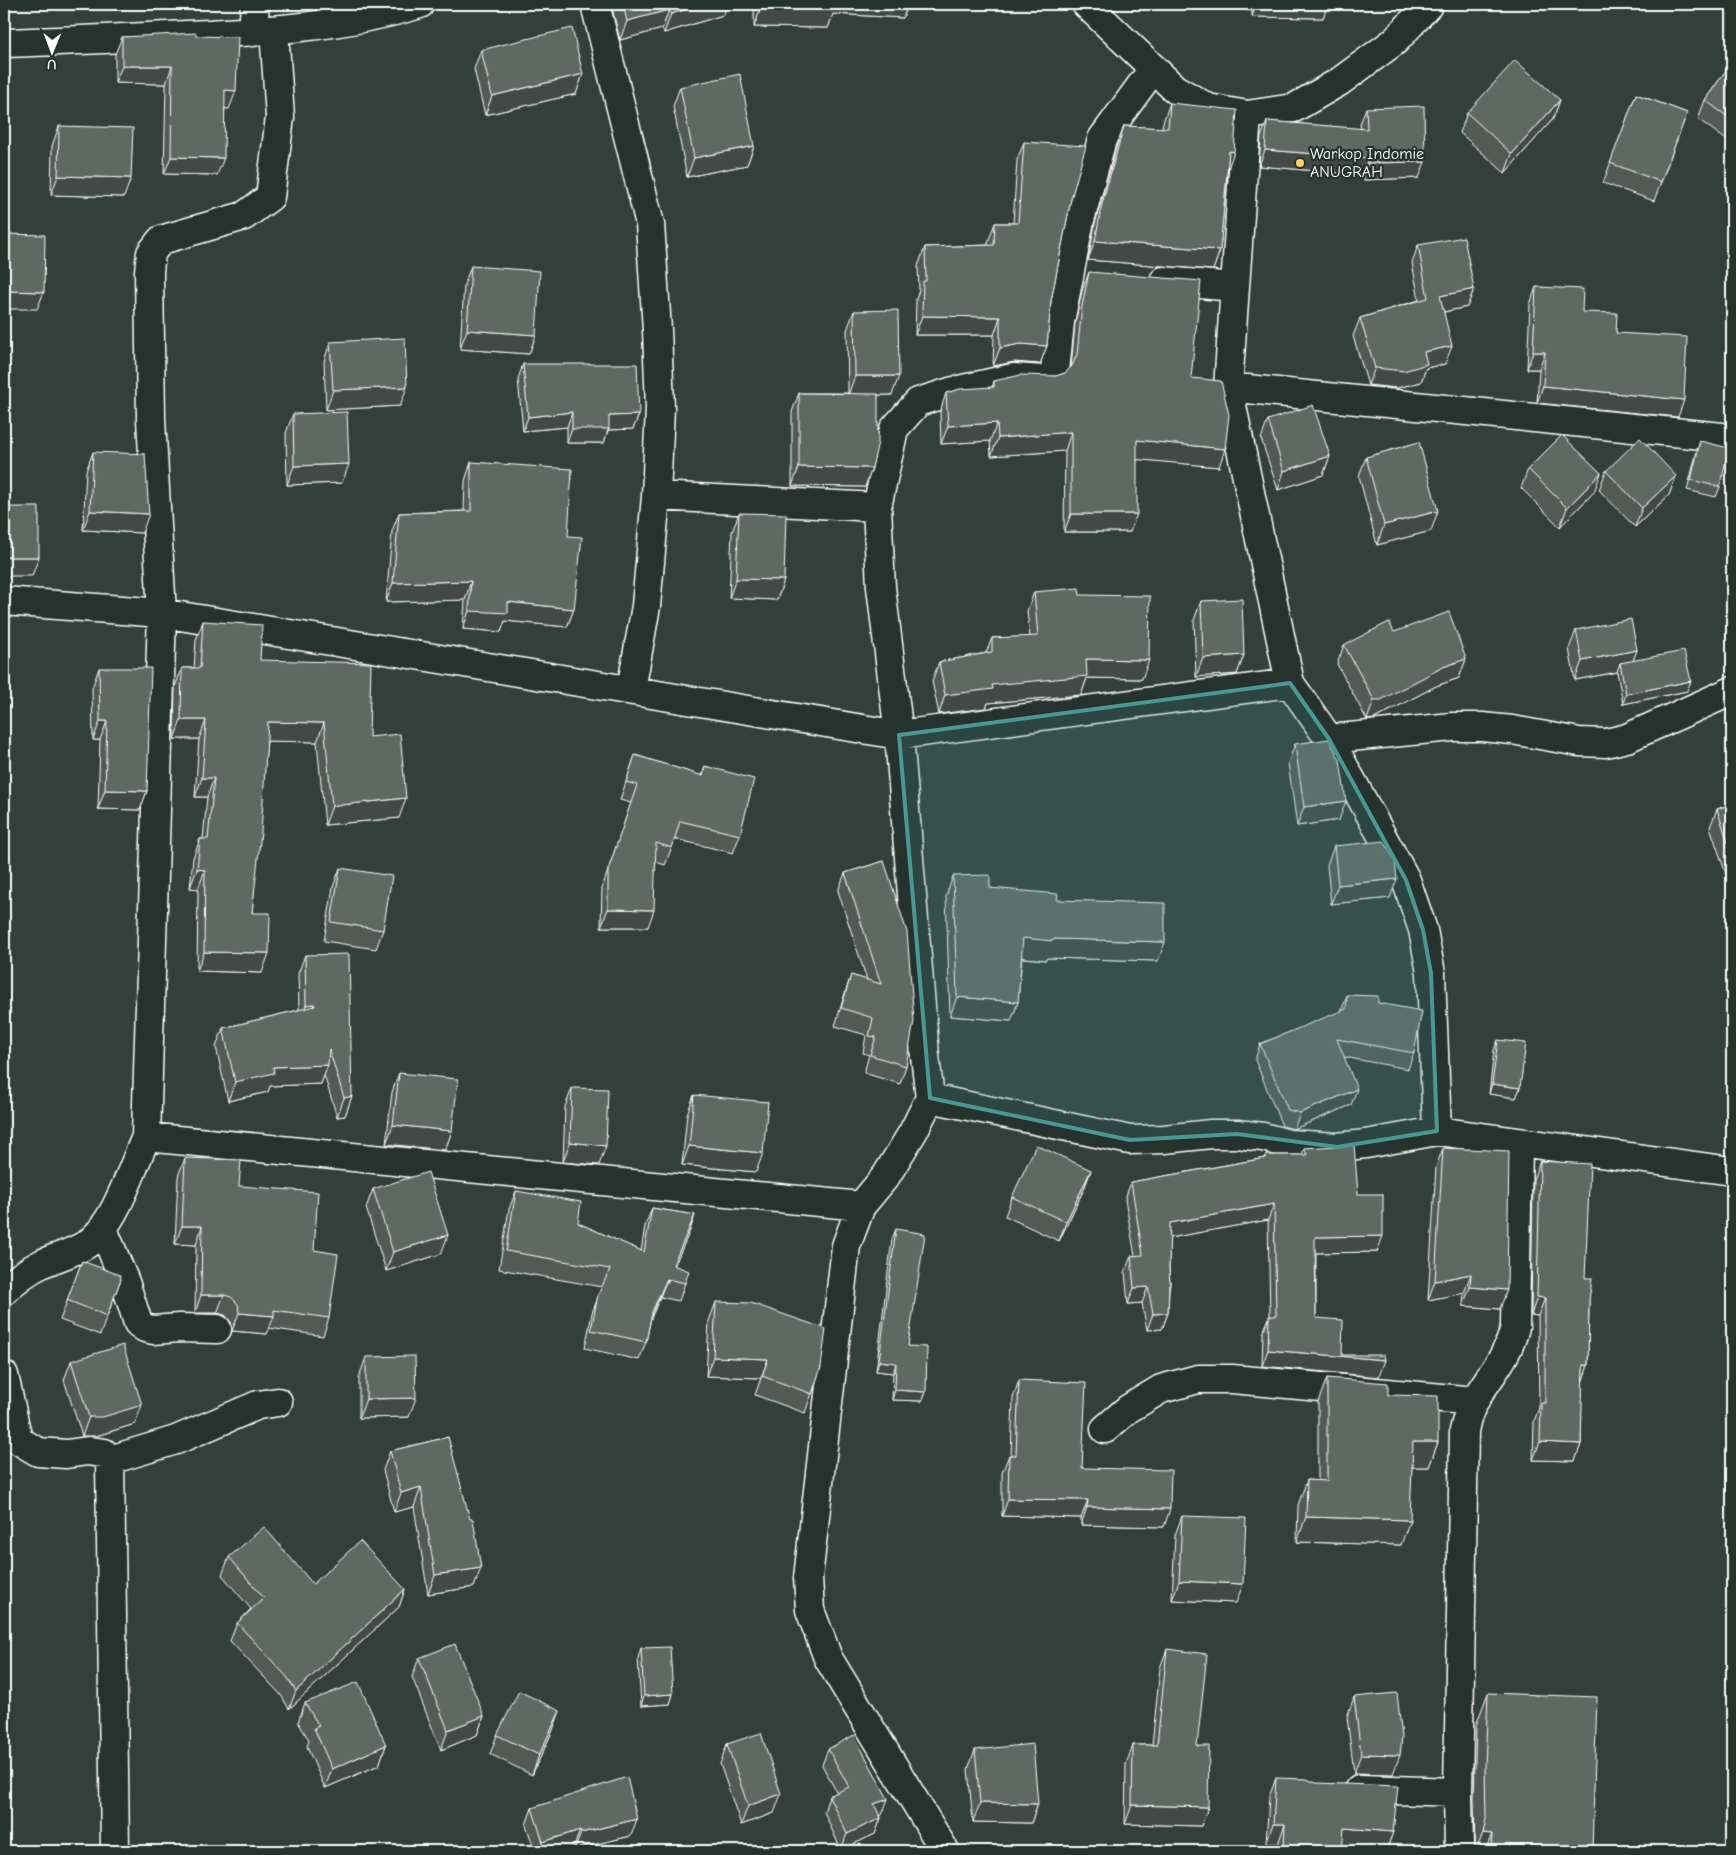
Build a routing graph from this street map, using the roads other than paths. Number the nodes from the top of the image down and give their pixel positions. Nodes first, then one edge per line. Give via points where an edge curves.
1 (255, 4) edge
2 (420, 4) edge
3 (595, 4) edge
4 (1086, 4) edge
5 (1429, 4) edge
6 (264, 31) junction
7 (4, 43) edge
8 (1153, 68) junction
9 (1247, 115) junction
10 (1138, 279) edge
11 (1235, 287) junction
12 (1228, 387) junction
13 (1732, 438) edge
14 (656, 496) junction
15 (877, 508) junction
16 (4, 601) edge
17 (162, 614) junction
18 (1290, 682) junction
19 (631, 690) junction
20 (1732, 691) edge
21 (898, 735) junction
22 (1329, 739) junction
23 (930, 1098) junction
24 (1437, 1131) junction
25 (146, 1137) junction
26 (1518, 1142) junction
27 (1732, 1171) edge
28 (861, 1206) junction
29 (103, 1229) junction
30 (4, 1291) edge
31 (217, 1329) dead end
32 (4, 1375) edge
33 (1475, 1401) junction
34 (278, 1402) dead end
35 (1105, 1429) dead end
36 (110, 1460) junction
37 (1339, 1788) edge
38 (1458, 1792) junction
39 (115, 1851) edge
40 (945, 1851) edge
41 (1459, 1851) edge

1 - 6 street
2 - 6 street via 321,26
3 - 14 street via 650,224 660,408
4 - 8 street
5 - 9 street via 1395,41 1339,82 1294,108
6 - 7 street
6 - 17 street via 280,117 270,197 244,216 161,240 151,253 148,308
8 - 9 street via 1175,89 1208,108
8 - 15 street via 1102,139 1080,220 1080,275 1060,322 1052,377 1044,380 1013,378 918,402 894,429
9 - 11 street
10 - 11 street
11 - 12 street
12 - 13 street
12 - 18 street
14 - 15 street
14 - 19 street via 646,606
15 - 21 street via 881,587
16 - 17 street
17 - 19 street
17 - 25 street
18 - 21 street
18 - 22 street
19 - 21 street
20 - 22 street via 1627,738 1606,743 1482,727
21 - 23 street
22 - 24 street via 1406,880 1423,930 1431,973
23 - 24 street via 1138,1140 1237,1134 1337,1147
23 - 28 street via 886,1176
24 - 26 street
25 - 28 street
25 - 29 street
26 - 27 street
26 - 33 street via 1515,1327 1505,1356
28 - 40 street via 846,1246 808,1578 810,1610 828,1658
29 - 30 street via 88,1244 40,1264
29 - 31 street via 138,1323 154,1330
32 - 36 street via 18,1440 38,1452 104,1453
33 - 35 street via 1198,1379 1161,1389 1128,1408
33 - 38 street via 1464,1431
34 - 36 street via 258,1405 176,1440
36 - 39 street
37 - 38 street
38 - 41 street

